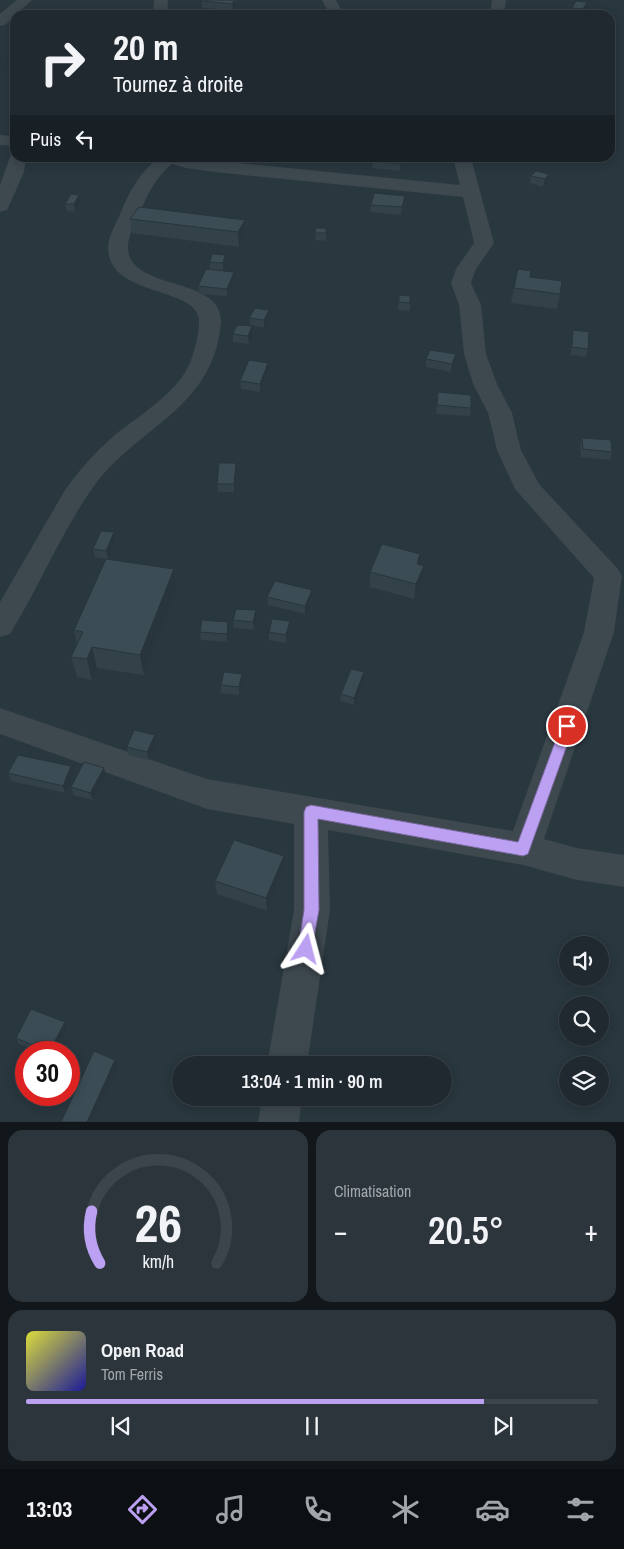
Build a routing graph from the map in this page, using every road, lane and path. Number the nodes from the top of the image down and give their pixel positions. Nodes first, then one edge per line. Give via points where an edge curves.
1 (25, 0) edge
2 (14, 10) edge
3 (10, 13) edge
4 (0, 22) edge
5 (16, 162) edge
6 (164, 162) edge
7 (183, 162) edge
8 (463, 162) edge
9 (469, 192) junction
10 (0, 206) edge
11 (616, 569) edge
12 (0, 626) edge
13 (0, 721) edge
14 (311, 812) junction
15 (523, 849) junction
16 (624, 871) edge
17 (288, 1056) edge
18 (281, 1106) edge
19 (278, 1122) edge

1 - 2 street
3 - 4 street
5 - 10 street
6 - 12 street via 151,171 138,194 118,247 121,265 134,276 168,286 204,306 210,318 200,365 190,383 115,447 86,479 45,544
7 - 9 street via 215,168
8 - 9 street
9 - 11 street via 484,243 466,269 461,283 470,305 475,354 500,413 509,450 528,489
11 - 15 street via 599,632
13 - 14 street via 207,794
14 - 15 street
14 - 17 street via 312,910
15 - 16 street via 577,864
18 - 19 street

